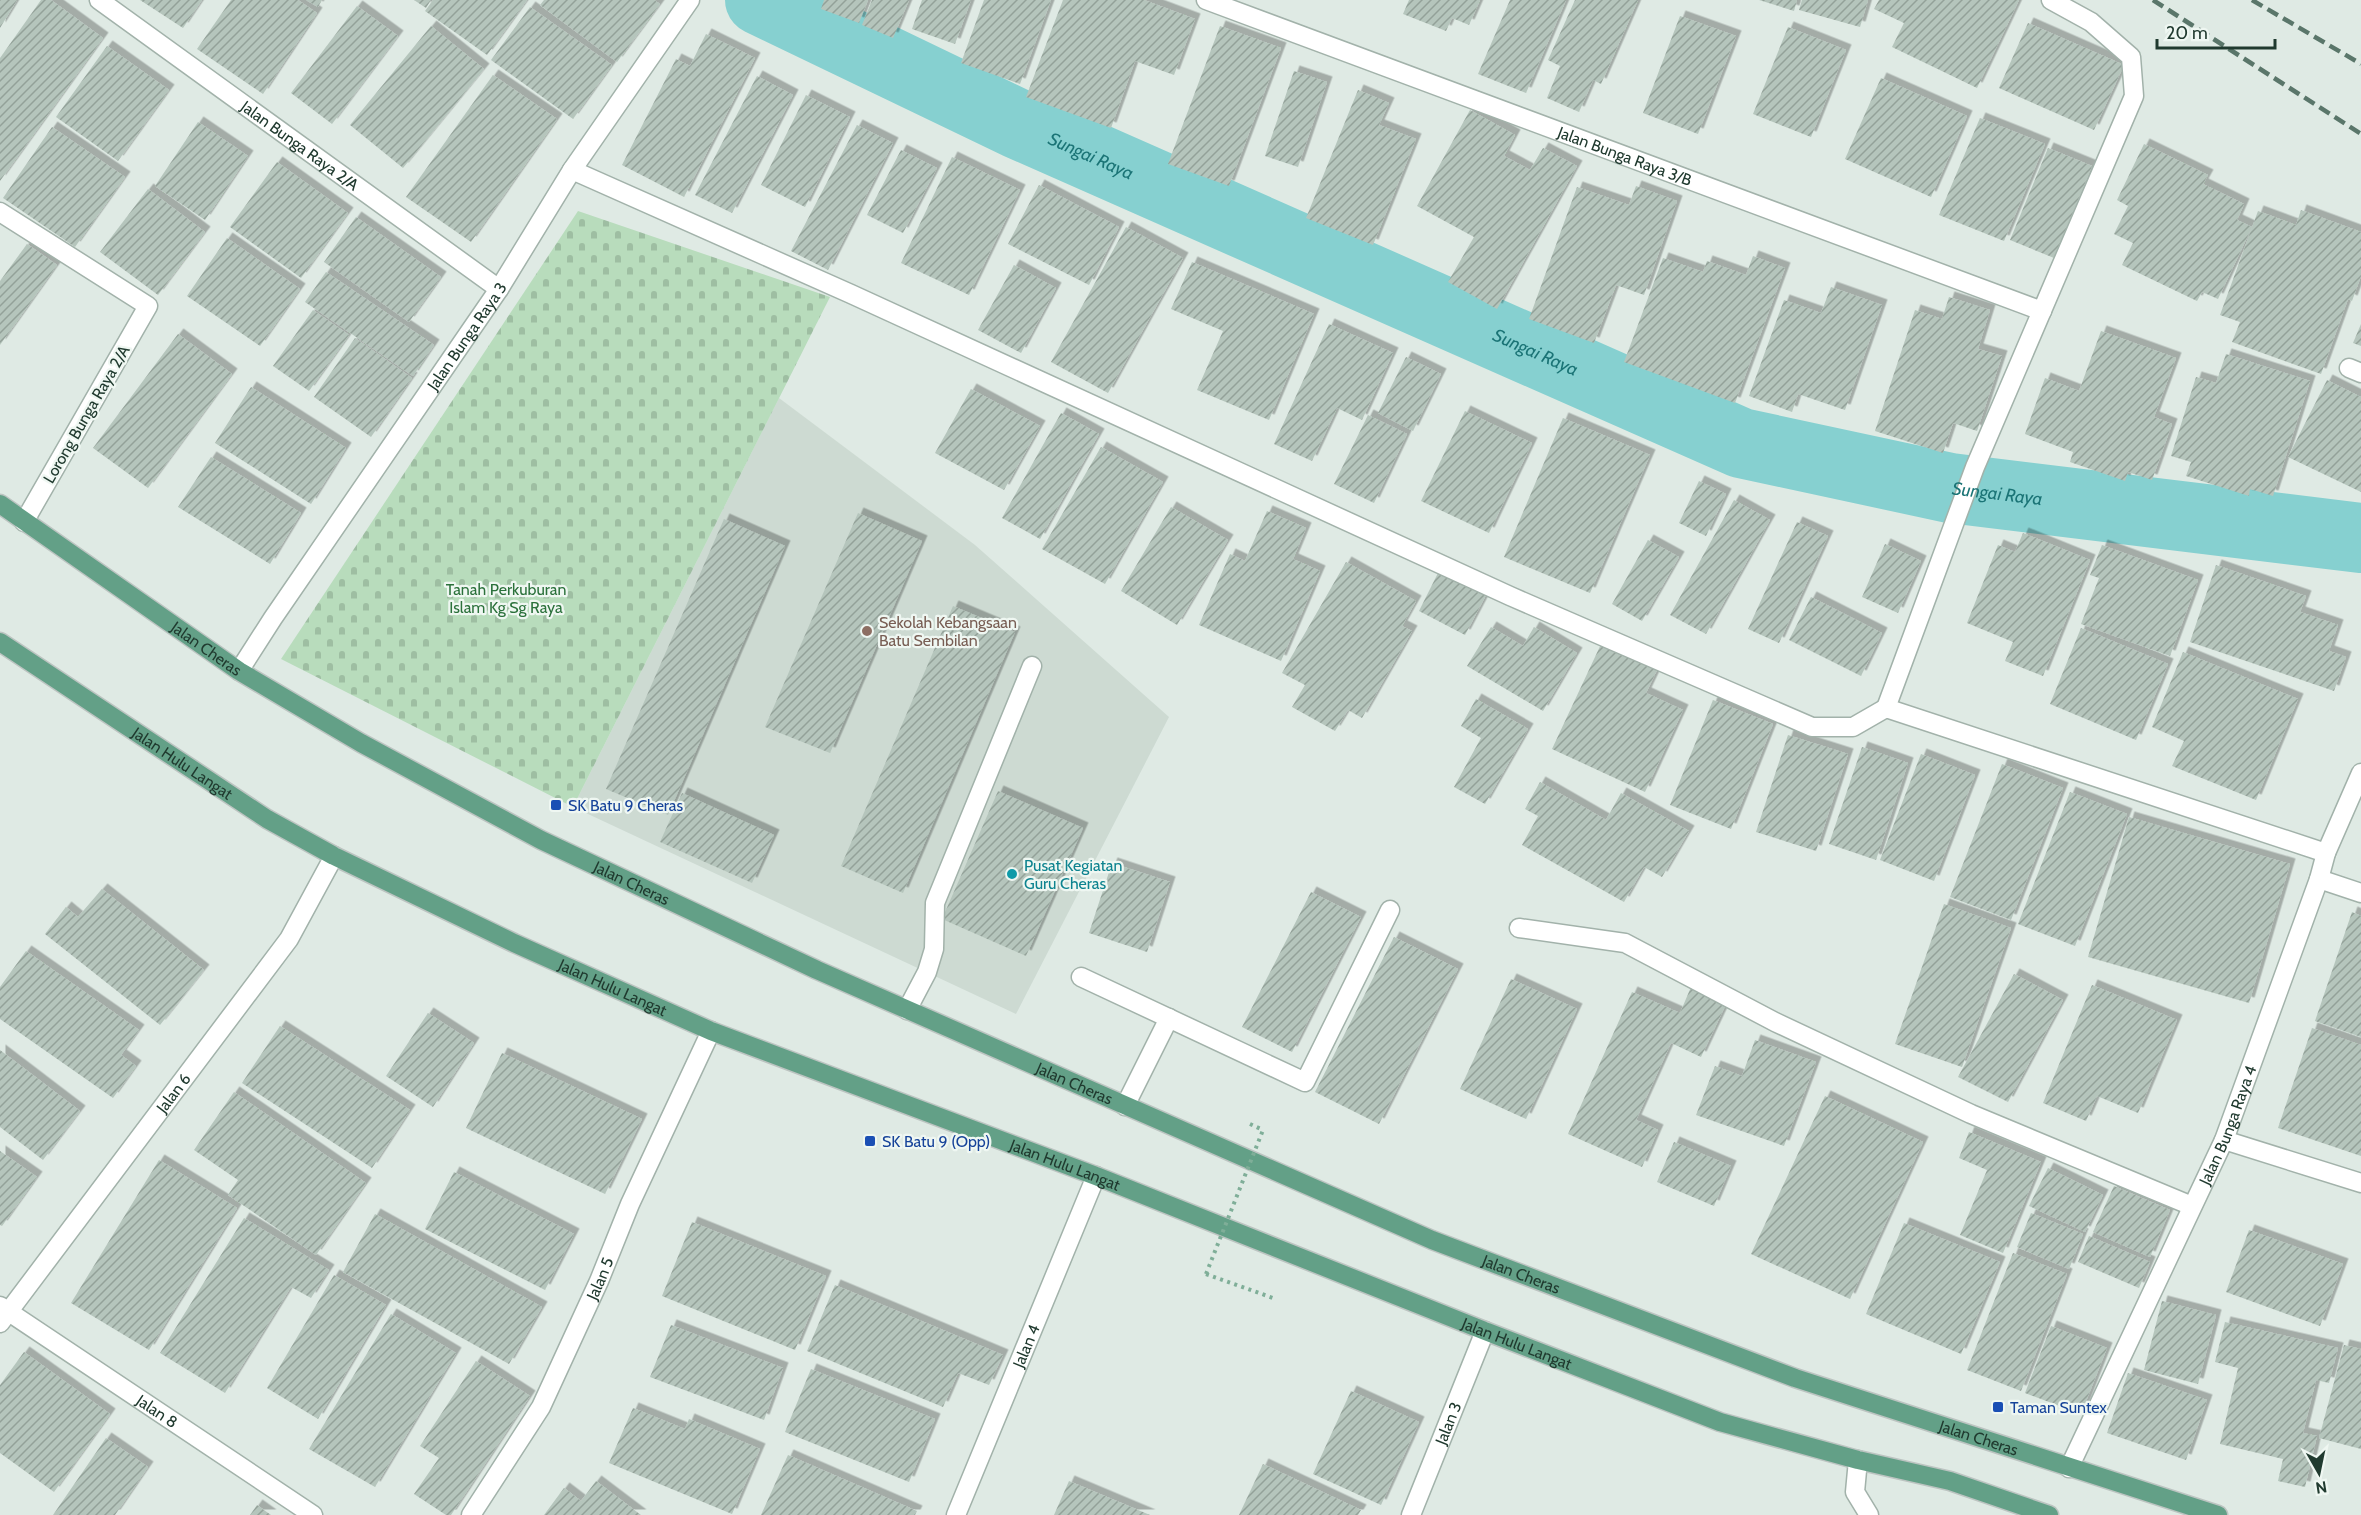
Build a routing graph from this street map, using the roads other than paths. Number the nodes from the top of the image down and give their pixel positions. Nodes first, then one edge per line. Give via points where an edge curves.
1 (99, 0) edge
2 (690, 0) edge
3 (1206, 0) edge
4 (2051, 0) edge
5 (572, 171) junction
6 (0, 212) edge
7 (499, 289) junction
8 (2042, 311) junction
9 (0, 504) edge
10 (24, 522) junction
11 (0, 642) edge
12 (1032, 666) dead end
13 (239, 671) junction
14 (1886, 708) junction
15 (2361, 773) edge
16 (2326, 853) junction
17 (334, 856) junction
18 (2319, 879) junction
19 (2361, 893) edge
20 (1390, 910) dead end
21 (1519, 928) dead end
22 (1081, 977) dead end
23 (907, 1010) junction
24 (1169, 1018) junction
25 (711, 1031) junction
26 (1125, 1106) junction
27 (2224, 1140) junction
28 (1096, 1176) junction
29 (2361, 1183) edge
30 (2192, 1206) junction
31 (3, 1314) edge
32 (1485, 1331) junction
33 (1858, 1460) junction
34 (2069, 1468) junction
35 (313, 1515) edge
36 (471, 1515) edge
37 (956, 1515) edge
38 (1411, 1515) edge
39 (1869, 1515) edge
40 (2049, 1515) edge
41 (2218, 1515) edge

1 - 7 street, Jalan Bunga Raya 2/A
2 - 5 street, Jalan Bunga Raya 3
3 - 8 street, Jalan Bunga Raya 3/B
4 - 8 street via 2091,22 2131,57 2134,96
5 - 7 street, Jalan Bunga Raya 3
5 - 14 street via 851,294 1510,596 1812,727 1853,727
6 - 10 street, Lorong Bunga Raya 2/A via 148,306
7 - 13 street, Jalan Bunga Raya 3
8 - 14 street via 1946,542
9 - 10 main road, Jalan Cheras
10 - 13 main road, Jalan Cheras
11 - 17 main road, Jalan Hulu Langat via 267,819
12 - 23 street via 935,903 934,949
13 - 23 main road, Jalan Cheras via 361,743 541,840
14 - 16 street
15 - 16 street, Jalan Bunga Raya 4
16 - 18 street, Jalan Bunga Raya 4
17 - 25 main road, Jalan Hulu Langat via 514,943
17 - 31 street, Jalan 6 via 289,939
18 - 19 street
18 - 27 street, Jalan Bunga Raya 4
20 - 24 street via 1305,1082
21 - 30 street via 1625,943 1775,1022 1971,1114
22 - 24 street
23 - 26 main road, Jalan Cheras
24 - 26 street
25 - 28 main road, Jalan Hulu Langat
25 - 36 street, Jalan 5 via 541,1407
26 - 34 main road, Jalan Cheras via 1443,1244 1795,1378
27 - 29 street
27 - 30 street, Jalan Bunga Raya 4
28 - 32 main road, Jalan Hulu Langat
28 - 37 street, Jalan 4
30 - 34 street, Jalan Bunga Raya 4
31 - 35 street, Jalan 8
32 - 33 main road, Jalan Hulu Langat via 1720,1422
32 - 38 street, Jalan 3
33 - 39 street via 1855,1492
33 - 40 main road, Jalan Hulu Langat via 1950,1481
34 - 41 main road, Jalan Cheras

